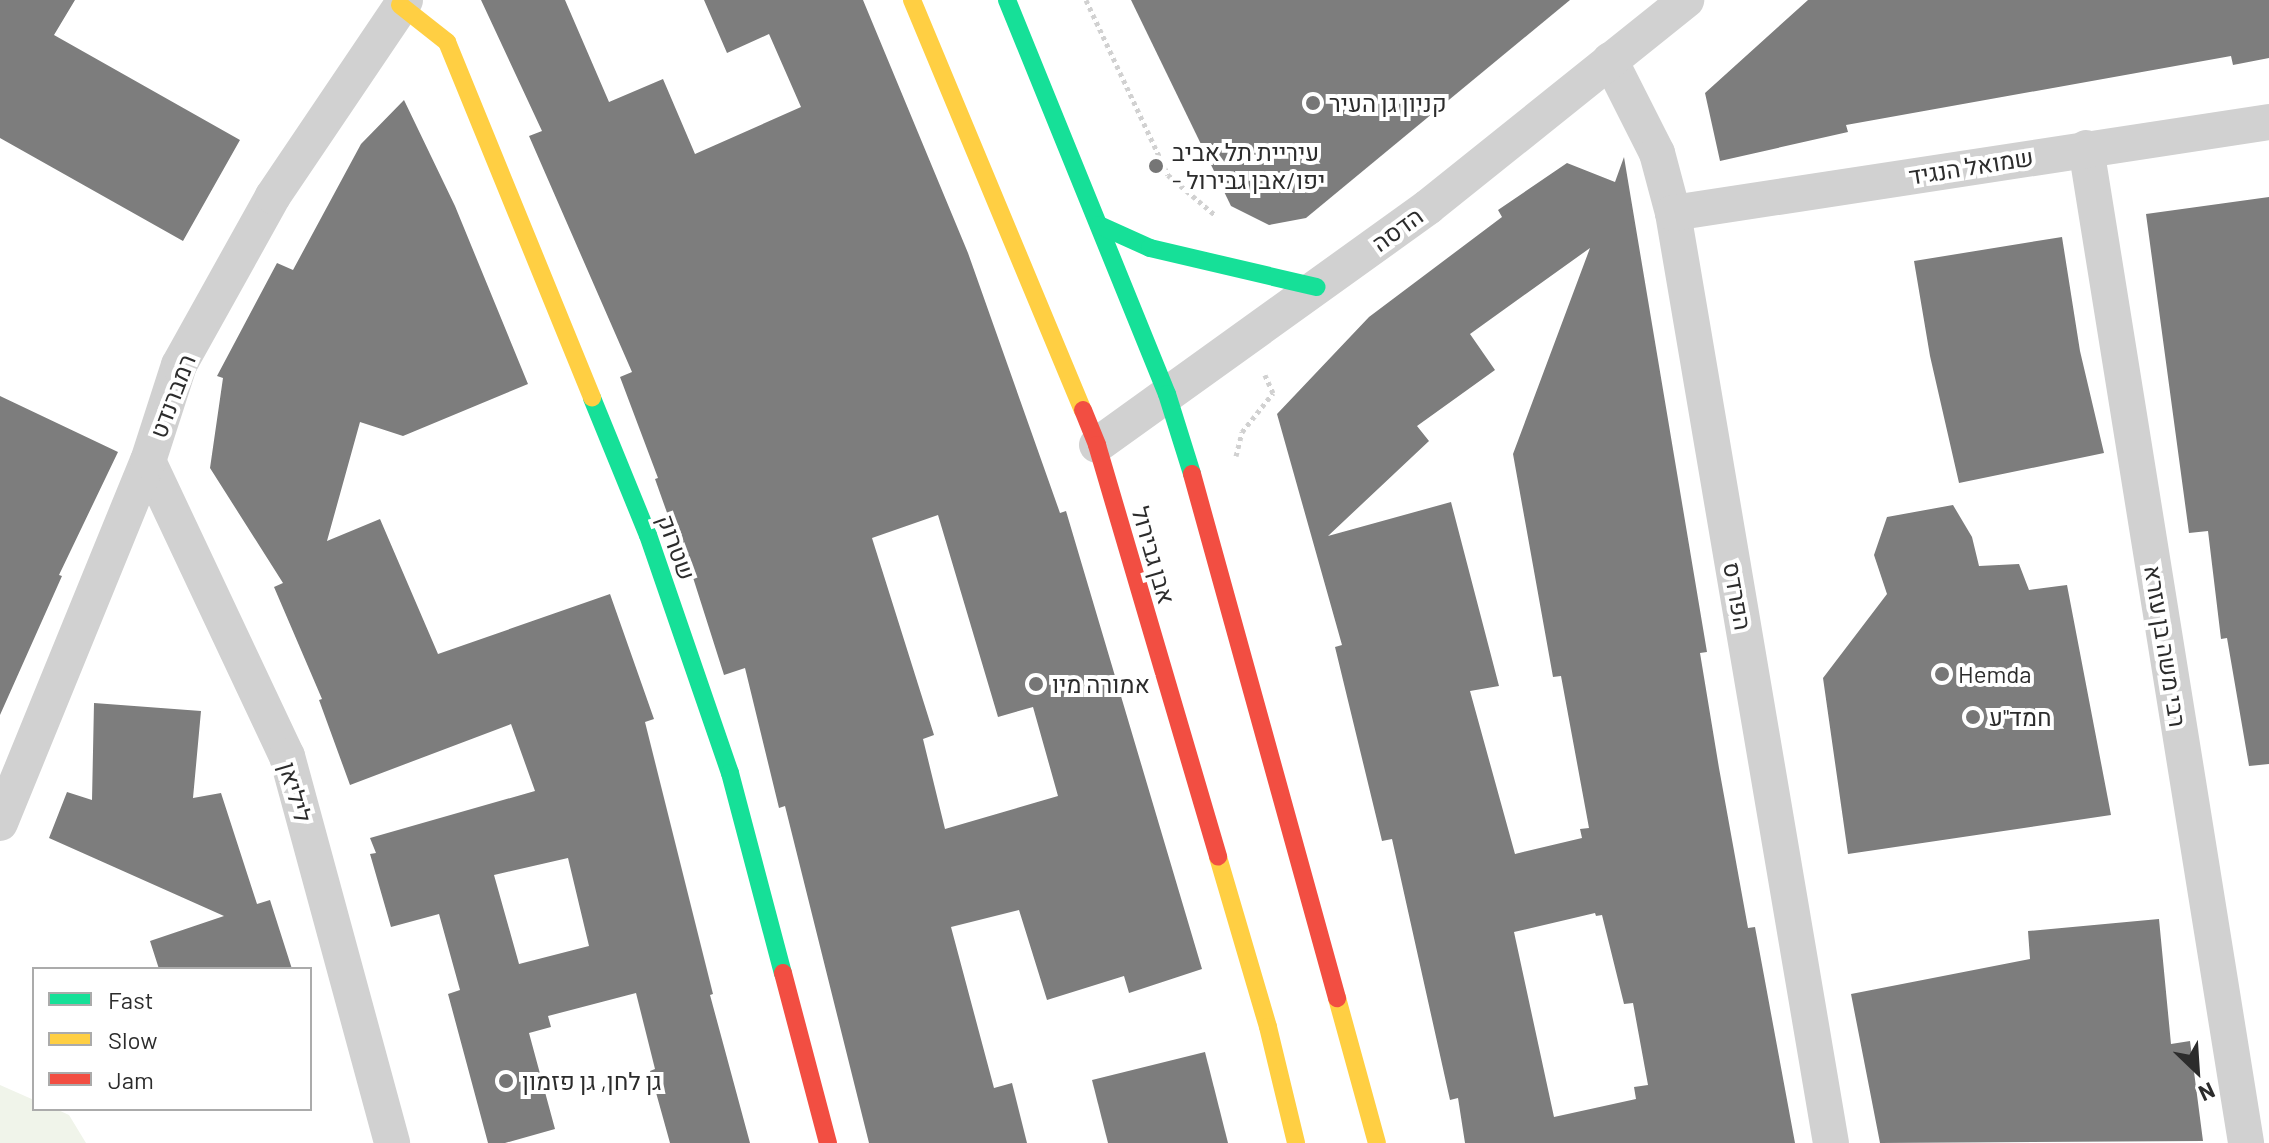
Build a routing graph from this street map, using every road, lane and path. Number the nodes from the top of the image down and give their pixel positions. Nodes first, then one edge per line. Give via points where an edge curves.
1 (912, 0) edge
2 (1007, 0) edge
3 (1086, 0) edge
4 (1686, 0) edge
5 (403, 2) edge
6 (1610, 60) junction
7 (2269, 122) edge
8 (2086, 148) junction
9 (1168, 175) dead end
10 (1673, 213) junction
11 (1099, 225) junction
12 (1316, 287) junction
13 (1167, 394) junction
14 (1097, 445) junction
15 (148, 461) junction
16 (0, 823) edge
17 (392, 1143) edge
18 (828, 1143) edge
19 (1296, 1143) edge
20 (1377, 1143) edge
21 (1831, 1143) edge
22 (2246, 1143) edge

1 - 14 main road, אבן גבירול
2 - 11 main road
3 - 9 path
4 - 6 street, הדסה
5 - 15 street, רמברנדט via 273,196 222,287 179,365
5 - 18 main road, שטרוק via 447,42 648,535 730,773
6 - 10 street, הפרדס via 1657,153
6 - 12 street, הדסה via 1428,207
7 - 8 street, שמואל הנגיד
8 - 10 street, שמואל הנגיד
8 - 22 street, רבי משה בן עזרא
10 - 21 street, הפרדס
11 - 12 main road via 1150,248
11 - 13 main road
12 - 13 street, הדסה
13 - 14 street, הדסה
13 - 20 main road
14 - 19 main road, אבן גבירול via 1263,1011
15 - 16 street, רמברנדט
15 - 17 street, ליליאן via 287,756

